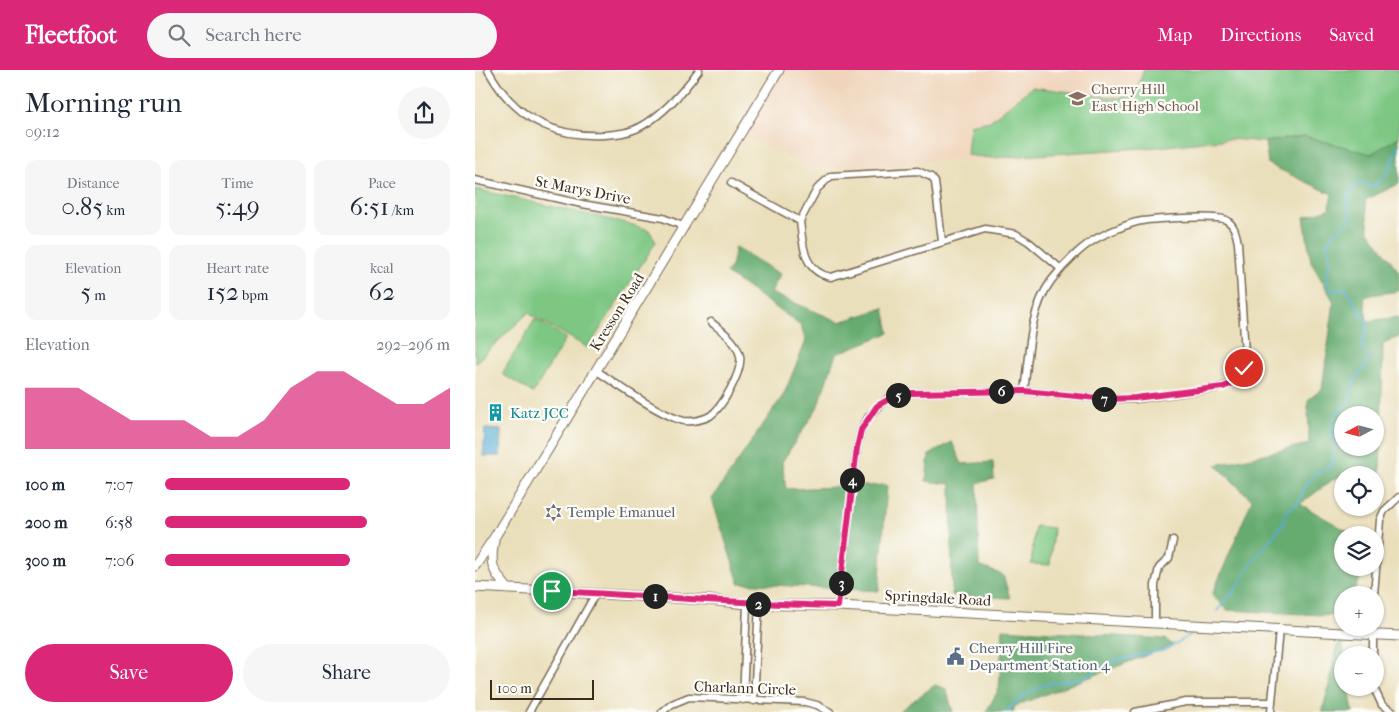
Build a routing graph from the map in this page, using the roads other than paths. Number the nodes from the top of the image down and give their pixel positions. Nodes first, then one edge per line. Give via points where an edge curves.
1 (488, 70) edge
2 (699, 70) edge
3 (779, 70) edge
4 (475, 180) edge
5 (731, 183) dead end
6 (800, 221) junction
7 (685, 227) junction
8 (941, 241) junction
9 (1061, 269) junction
10 (711, 322) dead end
11 (597, 371) junction
12 (1024, 391) junction
13 (1399, 497) edge
14 (494, 538) junction
15 (1173, 540) dead end
16 (475, 566) edge
17 (1375, 586) edge
18 (475, 587) edge
19 (508, 589) junction
20 (596, 593) junction
21 (747, 604) junction
22 (759, 604) junction
23 (838, 606) junction
24 (1155, 623) junction
25 (1279, 630) junction
26 (1334, 631) edge
27 (1384, 633) edge
28 (1399, 636) edge
29 (1378, 696) edge
30 (743, 700) junction
31 (754, 701) junction
32 (1272, 702) junction
33 (529, 712) edge
34 (662, 712) edge
35 (830, 712) edge
36 (1137, 712) edge
37 (1271, 712) edge
38 (1393, 712) edge

1 - 2 street via 509,102 527,115 545,126 592,136 628,132 641,126 674,100
3 - 7 main road, Kresson Road
4 - 7 street, St Marys Drive via 663,218
5 - 6 street
6 - 8 street via 808,262 822,275 831,277
6 - 8 street via 817,189 831,176 917,171 935,182
7 - 11 main road, Kresson Road
8 - 9 street via 985,229 1006,231 1029,242
9 - 12 street via 1040,300
9 - 12 street via 1097,238 1141,221 1225,220 1235,230 1238,243 1244,368 1236,382 1223,387 1135,398 1108,399
10 - 11 street via 733,341 741,366 714,413 707,418 693,421 676,419
11 - 14 main road, Kresson Road
12 - 23 street via 911,393 887,399 869,416 861,430 857,448
13 - 17 street via 1384,510 1380,520
14 - 16 main road, Kresson Road
14 - 19 main road via 492,566
15 - 24 street via 1169,558 1159,568 1155,585
18 - 19 main road, Springdale Road
19 - 20 main road, Springdale Road
20 - 21 main road, Springdale Road
20 - 33 street
21 - 22 main road, Springdale Road
21 - 30 street
22 - 23 main road, Springdale Road
22 - 31 street
23 - 24 main road, Springdale Road
24 - 25 main road, Springdale Road
25 - 26 main road, Springdale Road
25 - 32 street
27 - 28 main road, Springdale Road
29 - 38 street via 1383,705
30 - 31 street, Charlann Circle
30 - 34 street, Charlann Circle via 689,698
31 - 35 street, Charlann Circle via 805,702
32 - 36 street via 1186,702
32 - 37 street

